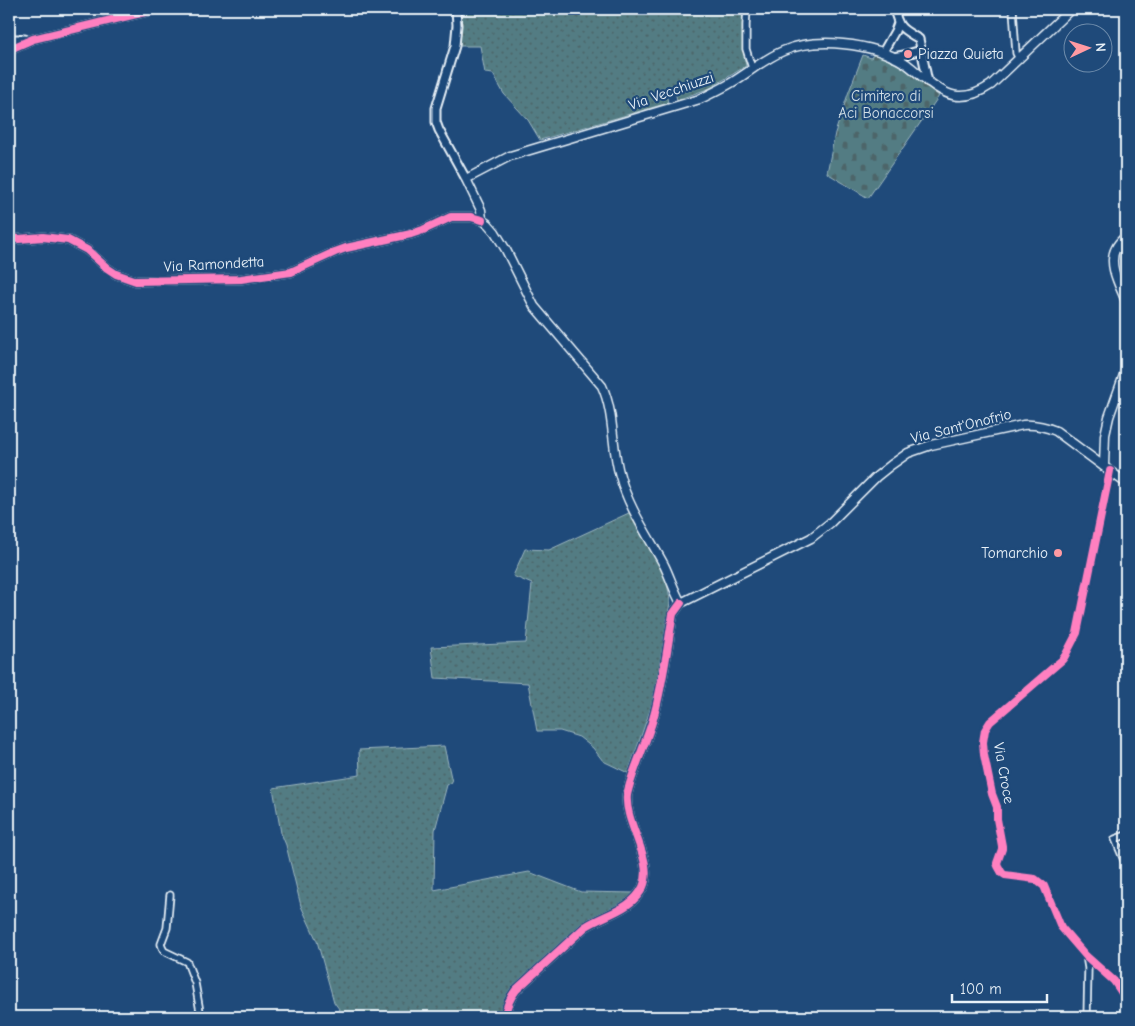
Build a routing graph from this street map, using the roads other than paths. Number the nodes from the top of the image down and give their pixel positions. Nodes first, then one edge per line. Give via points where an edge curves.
1 (115, 9) edge
2 (157, 9) edge
3 (456, 9) edge
4 (747, 9) edge
5 (894, 9) edge
6 (1013, 9) edge
7 (1071, 9) edge
8 (115, 19) junction
9 (898, 23) junction
10 (10, 37) edge
11 (33, 39) junction
12 (10, 49) edge
13 (921, 50) junction
14 (883, 52) junction
15 (893, 56) junction
16 (1019, 59) junction
17 (752, 68) junction
18 (928, 82) junction
19 (466, 179) junction
20 (482, 220) junction
21 (1126, 236) edge
22 (9, 238) edge
23 (1126, 301) edge
24 (1126, 369) edge
25 (1107, 469) junction
26 (1126, 483) edge
27 (681, 604) junction
28 (1126, 835) edge
29 (1126, 866) edge
30 (170, 895) dead end
31 (1086, 956) junction
32 (1126, 999) edge
33 (201, 1017) edge
34 (505, 1017) edge
35 (1087, 1017) edge

1 - 8 street
2 - 8 street
3 - 19 street via 455,46 435,116 439,130
4 - 17 street via 746,49
5 - 9 street
6 - 16 street
7 - 16 main road, Via Vecchiuzzi
8 - 11 street
9 - 13 street via 919,39
9 - 14 street
10 - 11 street
10 - 12 street via 13,44
11 - 12 street
13 - 15 street
13 - 18 street
14 - 15 main road, Via Vecchiuzzi
14 - 17 main road, Via Vecchiuzzi via 846,44 815,43 782,51
15 - 18 main road, Via Vecchiuzzi
16 - 18 main road, Via Vecchiuzzi via 992,85 969,96 955,96
17 - 19 main road, Via Vecchiuzzi via 700,99 510,156
19 - 20 main road via 481,210
20 - 22 street, Via Ramondetta via 451,218 411,234 346,248 291,272 241,279 136,281 116,274 87,250 68,240
20 - 27 main road via 495,232 506,250 534,306 602,386 609,406 625,492 666,568
21 - 23 main road via 1115,249 1113,257
24 - 25 main road via 1109,417
25 - 26 main road, Via Sant'Onofrio
25 - 27 main road, Via Sant'Onofrio via 1056,431 1035,424 931,445 908,453 876,477 811,538
25 - 31 street, Via Croce via 1077,634 1062,660 990,722 983,742 997,806 1002,849 997,863 999,870 1005,875 1035,879 1044,886 1062,927
27 - 34 street via 673,614 653,720 627,795 644,862 644,884 628,905 585,927 516,990
28 - 29 street via 1116,839
30 - 33 street via 167,928 161,944 164,951 187,962 195,983
31 - 32 street, Via Croce via 1114,981
31 - 35 street

